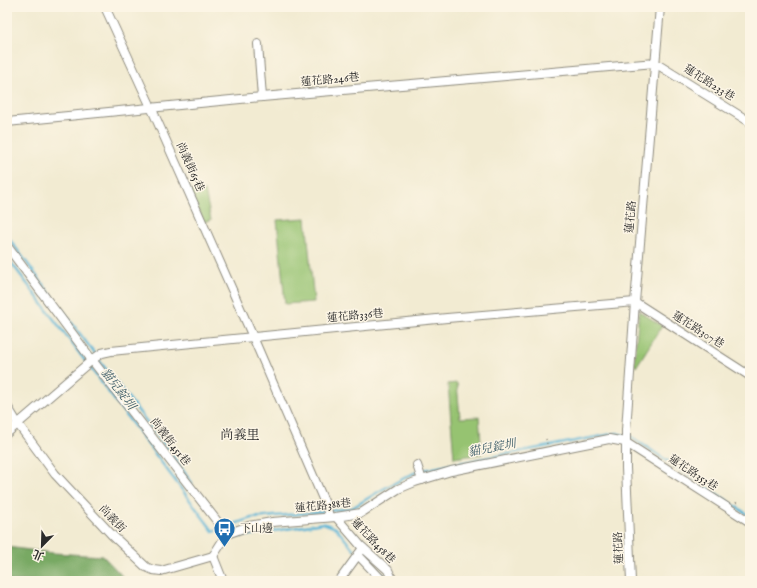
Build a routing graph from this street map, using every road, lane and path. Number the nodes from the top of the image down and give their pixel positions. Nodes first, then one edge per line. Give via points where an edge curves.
1 (105, 7) edge
2 (660, 7) edge
3 (258, 44) dead end
4 (656, 63) junction
5 (262, 97) junction
6 (151, 107) junction
7 (7, 122) edge
8 (750, 122) edge
9 (7, 246) edge
10 (635, 302) junction
11 (253, 337) junction
12 (92, 360) junction
13 (750, 376) edge
14 (7, 406) edge
15 (18, 424) junction
16 (7, 433) edge
17 (625, 442) junction
18 (417, 465) dead end
19 (422, 480) junction
20 (332, 517) junction
21 (750, 522) edge
22 (227, 534) junction
23 (361, 551) junction
24 (213, 556) junction
25 (223, 581) edge
26 (339, 581) edge
27 (382, 581) edge
28 (393, 581) edge
29 (631, 581) edge

1 - 6 street, 尚義街65巷
2 - 4 street, 蓮花路
3 - 5 street
4 - 5 street, 蓮花路246巷
4 - 8 street, 蓮花路233巷
4 - 10 street, 蓮花路
5 - 6 street, 蓮花路246巷
6 - 7 street, 蓮花路246巷
6 - 11 street, 尚義街65巷
9 - 12 street, 尚義街451巷
10 - 11 street, 蓮花路336巷
10 - 13 street, 蓮花路307巷
10 - 17 street, 蓮花路
11 - 12 street, 蓮花路336巷 via 111,351 102,353
11 - 20 street, 尚義街65巷
12 - 15 street, 蓮花路336巷
12 - 22 street, 尚義街451巷
14 - 15 street, 尚義街
15 - 16 street
15 - 24 street, 尚義街 via 55,474 146,567 160,572
17 - 19 street, 蓮花路388巷 via 609,439 451,471
17 - 21 street, 蓮花路353巷
17 - 29 street, 蓮花路
18 - 19 street
19 - 20 street, 蓮花路388巷 via 398,489 361,513
20 - 22 street, 蓮花路388巷 via 272,522
20 - 23 street, 蓮花路458巷
22 - 24 street
23 - 26 street
23 - 27 street
23 - 28 street, 蓮花路458巷 via 388,570
24 - 25 street

